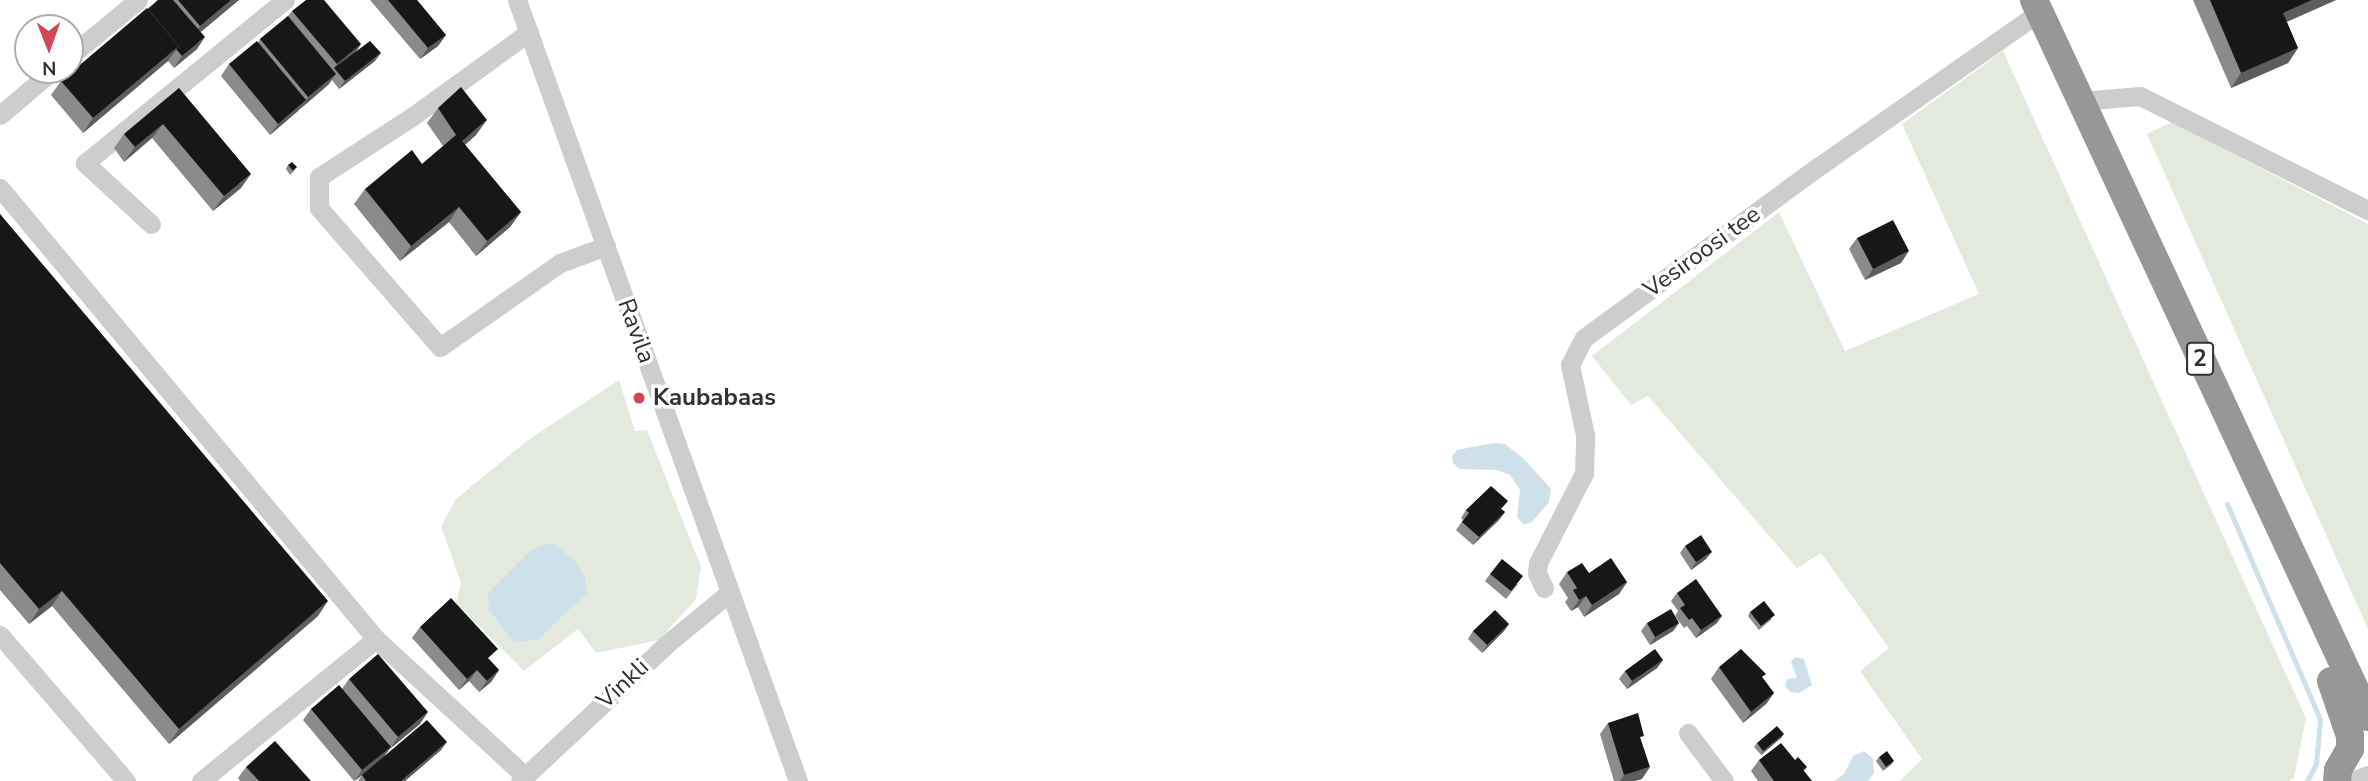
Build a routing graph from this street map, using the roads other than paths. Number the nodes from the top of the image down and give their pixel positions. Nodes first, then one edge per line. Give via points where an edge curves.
1 (138, 0) edge
2 (285, 0) edge
3 (517, 0) edge
4 (2037, 6) edge
5 (529, 32) junction
6 (84, 44) edge
7 (36, 84) edge
8 (2081, 101) junction
9 (7, 108) edge
10 (0, 188) edge
11 (2368, 210) edge
12 (151, 224) dead end
13 (606, 246) junction
14 (2225, 412) junction
15 (1544, 588) dead end
16 (730, 592) junction
17 (0, 635) edge
18 (376, 639) junction
19 (2368, 717) edge
20 (1688, 733) dead end
21 (2368, 775) edge
22 (522, 779) edge
23 (126, 781) edge
24 (201, 781) edge
25 (798, 781) edge
26 (1724, 781) edge
27 (2337, 781) edge
28 (2352, 781) edge

1 - 6 street
2 - 12 street via 85,163
3 - 5 street, Ravila
4 - 8 highway, 2
4 - 15 street, Vesiroosi tee via 1584,338 1570,365 1585,435 1584,473 1538,563
5 - 13 street, Ravila
5 - 13 street via 319,177 318,208 440,347 560,263
7 - 9 street
8 - 11 street via 2140,96
8 - 14 highway, 2
10 - 18 street
13 - 16 street, Ravila
14 - 19 highway, 2
14 - 27 highway via 2237,462 2345,713 2350,749
16 - 22 street, Vinkli via 668,643
16 - 25 street, Ravila
17 - 23 street
18 - 22 street
18 - 24 street
20 - 26 street
21 - 28 street

